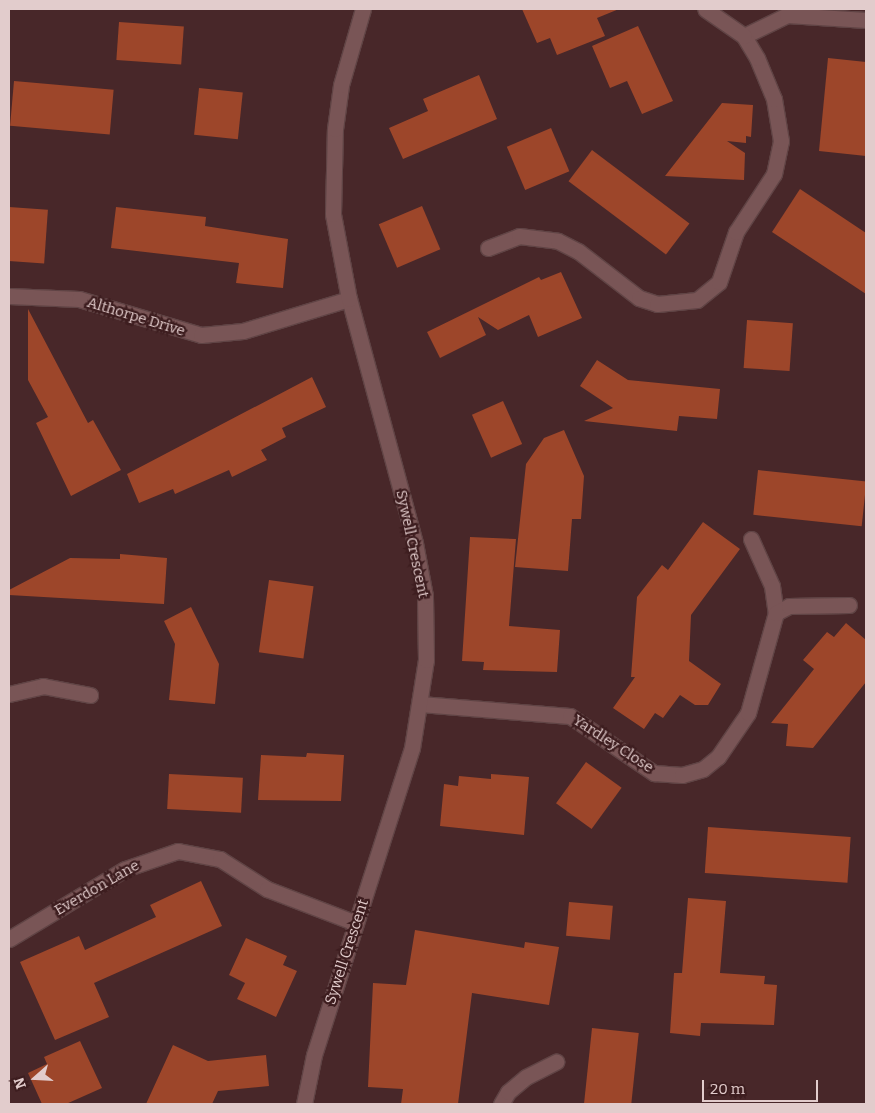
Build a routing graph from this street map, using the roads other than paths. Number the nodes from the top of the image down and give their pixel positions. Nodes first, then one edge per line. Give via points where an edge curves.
1 (363, 9) edge
2 (705, 9) edge
3 (866, 20) edge
4 (744, 36) junction
5 (488, 248) dead end
6 (9, 296) edge
7 (349, 299) junction
8 (751, 539) dead end
9 (849, 605) dead end
10 (776, 613) junction
11 (9, 694) edge
12 (90, 695) dead end
13 (420, 704) junction
14 (356, 923) junction
15 (9, 939) edge
16 (556, 1062) dead end
17 (304, 1104) edge
18 (501, 1104) edge

1 - 7 street, Sywell Crescent via 341,85 332,178
2 - 4 street
3 - 4 street via 787,15
4 - 5 street via 768,78 781,141 774,174 736,232 723,274 709,293 686,304 648,301 616,283 578,250 539,236 519,236
6 - 7 street, Althorpe Drive via 79,299 201,335 242,331
7 - 13 street, Sywell Crescent via 416,543 427,628
8 - 10 street via 772,586
9 - 10 street via 789,606
10 - 13 street, Yardley Close via 748,713 718,757 703,769 682,775 654,773 570,716
11 - 12 street via 43,686
13 - 14 street, Sywell Crescent via 400,790
14 - 15 street, Everdon Lane via 266,889 220,859 178,851 125,869
14 - 17 street, Sywell Crescent via 314,1055
16 - 18 street via 526,1078 508,1092

